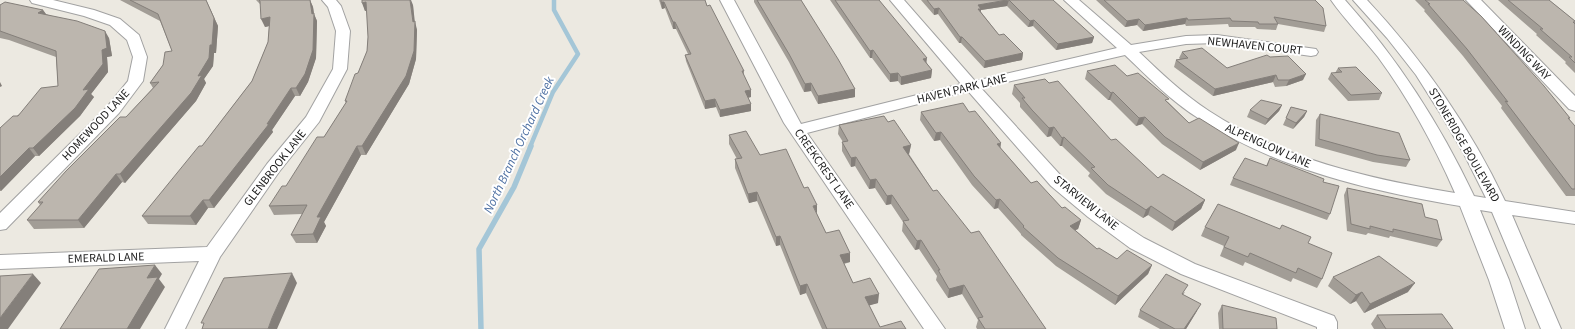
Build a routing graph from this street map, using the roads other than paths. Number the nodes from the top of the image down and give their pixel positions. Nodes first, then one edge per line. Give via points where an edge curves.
1 (37, 0) edge
2 (329, 0) edge
3 (727, 0) edge
4 (898, 0) edge
5 (1071, 0) edge
6 (1338, 0) edge
7 (1360, 0) edge
8 (1473, 0) edge
9 (1127, 50) junction
10 (1311, 52) dead end
11 (971, 86) junction
12 (1575, 106) edge
13 (797, 130) junction
14 (1483, 203) junction
15 (1575, 218) edge
16 (0, 224) edge
17 (212, 254) junction
18 (0, 262) edge
19 (175, 329) edge
20 (935, 329) edge
21 (1327, 329) edge
22 (1516, 329) edge
23 (1551, 329) edge

1 - 16 street, HOMEWOOD LANE via 115,22 134,38 140,57 135,81 113,110
2 - 17 street, GLENBROOK LANE via 343,30 340,69 313,119 273,168
3 - 13 street, CREEKCREST LANE
4 - 11 street, STARVIEW LANE
5 - 9 street, ALPENGLOW LANE
6 - 14 street, STONERIDGE BOULEVARD via 1378,48 1422,112 1448,158
7 - 14 street, STONERIDGE BOULEVARD via 1421,73 1449,114 1476,161
8 - 12 street, WINDING WAY
9 - 10 street, NEWHAVEN COURT via 1186,40 1217,39
9 - 11 street, HAVEN PARK LANE
9 - 14 street, ALPENGLOW LANE via 1169,88 1204,114 1241,136 1288,157 1334,174 1378,185
11 - 13 street, HAVEN PARK LANE
11 - 21 street, STARVIEW LANE via 1057,182 1094,213 1137,242 1188,269 1327,322
13 - 20 street, CREEKCREST LANE
14 - 15 street, ALPENGLOW LANE
14 - 22 street, STONERIDGE BOULEVARD via 1490,254
14 - 23 street, STONERIDGE BOULEVARD via 1523,258
17 - 18 street, EMERALD LANE
17 - 19 street, GLENBROOK LANE

